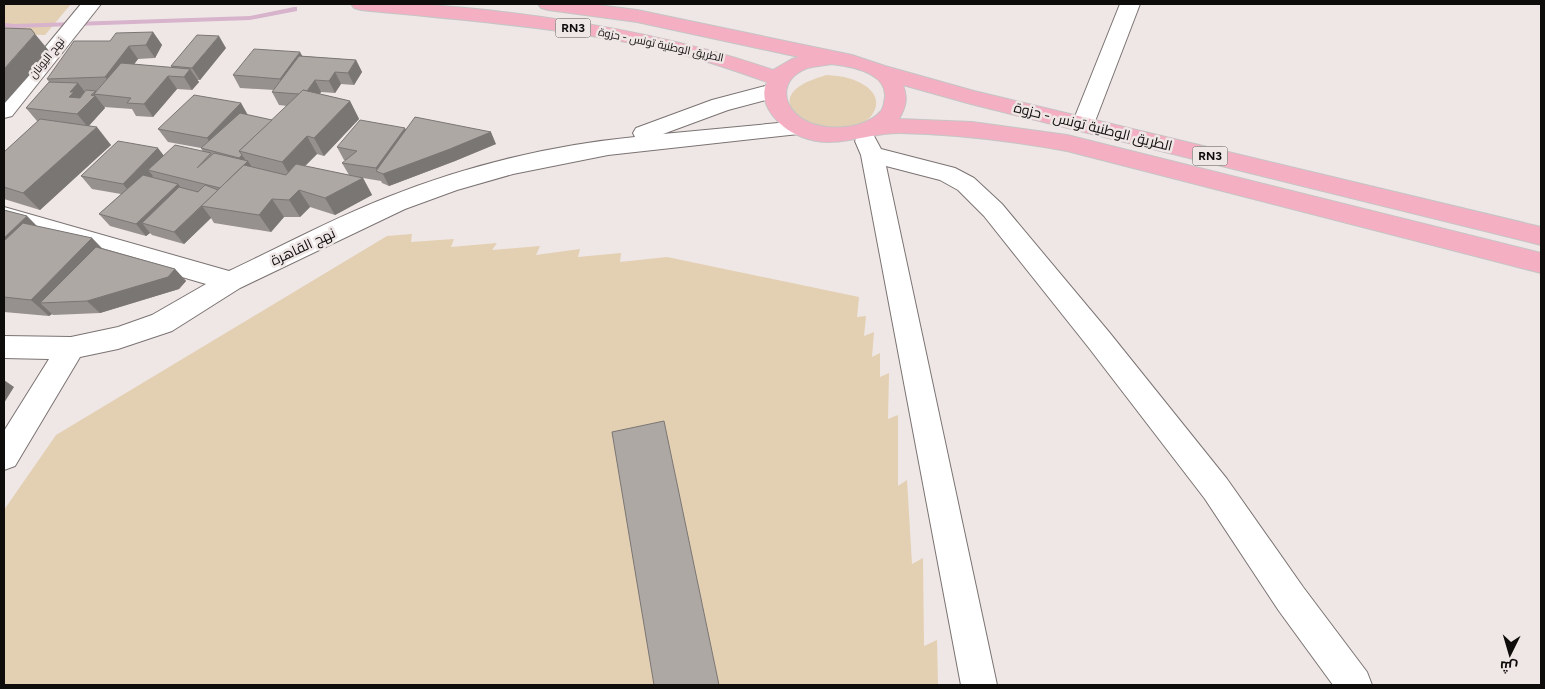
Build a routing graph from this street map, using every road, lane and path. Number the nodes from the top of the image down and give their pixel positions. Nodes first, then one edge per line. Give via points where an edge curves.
1 (361, 4) edge
2 (548, 4) edge
3 (1130, 4) edge
4 (89, 5) edge
5 (65, 36) junction
6 (32, 40) edge
7 (831, 58) junction
8 (879, 71) junction
9 (776, 85) junction
10 (4, 111) edge
11 (1083, 124) junction
12 (800, 128) junction
13 (870, 138) junction
14 (608, 147) junction
15 (4, 216) edge
16 (1541, 236) edge
17 (1541, 263) edge
18 (231, 281) junction
19 (4, 347) edge
20 (71, 348) junction
21 (4, 457) edge
22 (978, 685) edge
23 (1354, 685) edge

1 - 9 main road, الطريق الوطنية تونس - حزوة / RN3 via 611,33 728,60
2 - 7 main road, الطريق الوطنية تونس - حزوة / RN3 via 637,16
3 - 11 street
4 - 5 street, نهج اليونان
5 - 6 street
5 - 10 street, نهج اليونان
7 - 8 main road, RN3 via 857,61
7 - 9 main road, RN3 via 800,63 788,70
8 - 11 main road, الطريق الوطنية تونس - حزوة / RN3 via 971,98
8 - 13 main road, RN3 via 891,82 896,103
9 - 12 main road, RN3 via 773,99 782,115
9 - 14 street
11 - 16 main road, الطريق الوطنية تونس - حزوة / RN3
12 - 13 main road, RN3
12 - 14 street
13 - 17 main road, الطريق الوطنية تونس - حزوة / RN3 via 919,126 1010,132 1067,143
13 - 22 street
13 - 23 street via 959,178 993,210 1216,489
14 - 18 street, نهج القاهرة via 512,166 449,184 396,203
15 - 18 street
18 - 20 street, نهج القاهرة via 162,322 118,338
19 - 20 street, نهج القاهرة
20 - 21 street

